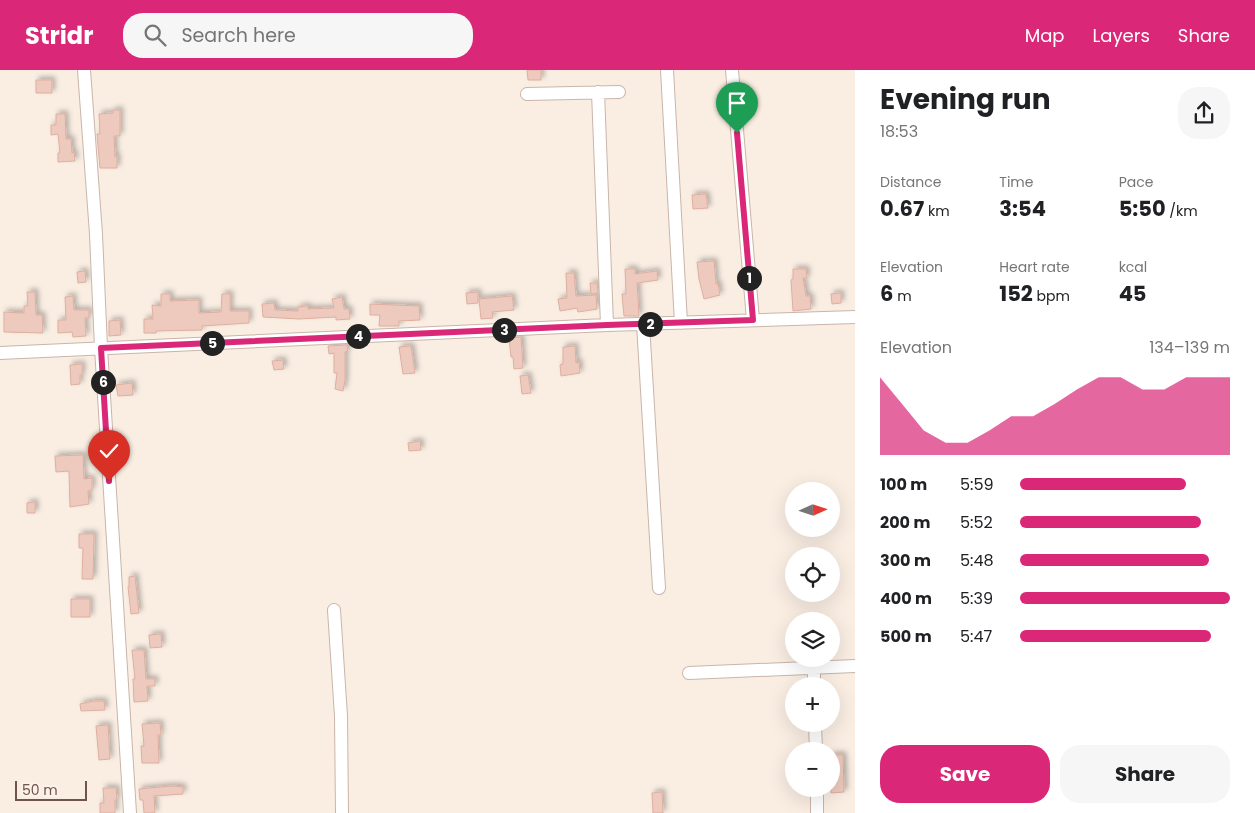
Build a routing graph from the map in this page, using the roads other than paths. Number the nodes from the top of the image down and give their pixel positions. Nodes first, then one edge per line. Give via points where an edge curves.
1 (84, 70) edge
2 (667, 70) edge
3 (732, 70) edge
4 (598, 92) junction
5 (619, 92) dead end
6 (527, 94) dead end
7 (855, 317) edge
8 (753, 320) junction
9 (681, 323) junction
10 (643, 324) junction
11 (607, 325) junction
12 (101, 348) junction
13 (0, 353) edge
14 (659, 588) dead end
15 (334, 610) dead end
16 (855, 666) edge
17 (814, 668) junction
18 (689, 673) dead end
19 (814, 677) edge
20 (817, 797) edge
21 (130, 813) edge
22 (342, 813) edge
23 (817, 813) edge

1 - 12 street
2 - 9 street
3 - 8 street
4 - 5 street
4 - 6 street
4 - 11 street
7 - 8 street
8 - 9 street
9 - 10 street
10 - 11 street
10 - 14 street
11 - 12 street
12 - 13 street
12 - 21 street
15 - 22 street
16 - 17 street
17 - 18 street
17 - 19 street
20 - 23 street

